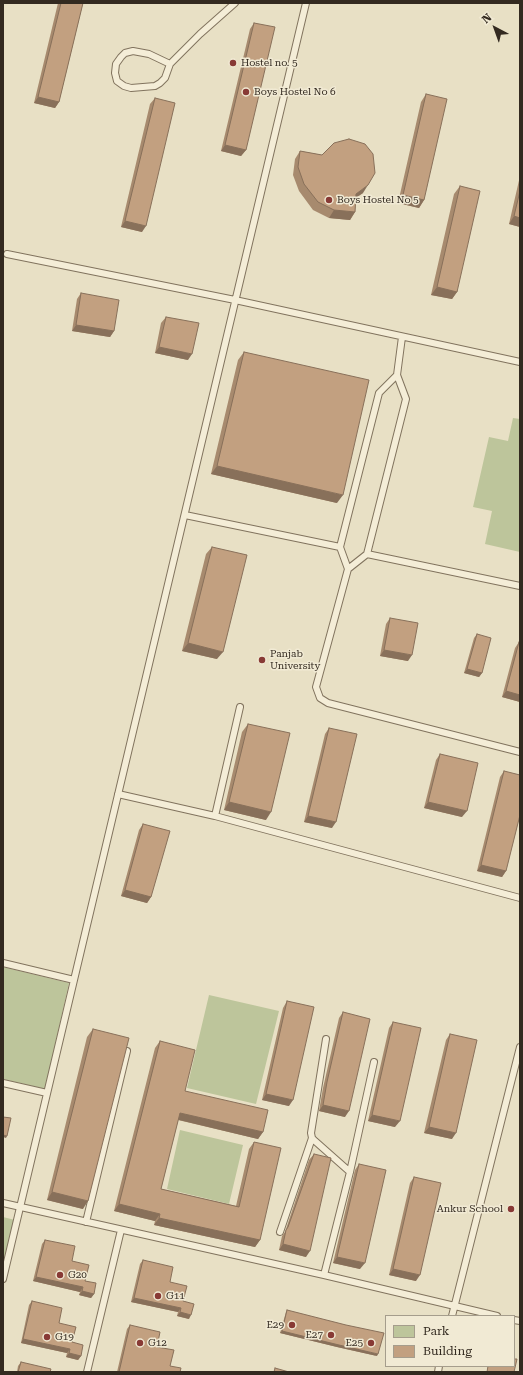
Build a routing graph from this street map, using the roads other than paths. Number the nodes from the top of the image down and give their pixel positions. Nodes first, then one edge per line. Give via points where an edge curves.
1 (235, 3) edge
2 (306, 3) edge
3 (170, 64) junction
4 (7, 254) dead end
5 (235, 300) junction
6 (402, 336) junction
7 (520, 362) edge
8 (396, 375) junction
9 (184, 515) junction
10 (340, 547) junction
11 (367, 554) junction
12 (348, 569) junction
13 (520, 586) edge
14 (240, 706) dead end
15 (520, 752) edge
16 (118, 794) junction
17 (214, 816) junction
18 (520, 898) edge
19 (3, 963) edge
20 (74, 980) junction
21 (326, 1039) dead end
22 (520, 1047) edge
23 (127, 1051) edge
24 (374, 1062) dead end
25 (3, 1083) edge
26 (47, 1094) junction
27 (312, 1138) junction
28 (350, 1172) junction
29 (3, 1203) edge
30 (20, 1207) junction
31 (86, 1222) junction
32 (121, 1230) junction
33 (280, 1232) dead end
34 (324, 1275) junction
35 (3, 1279) edge
36 (454, 1306) junction
37 (452, 1315) edge
38 (493, 1315) edge
39 (87, 1372) edge

1 - 3 lane
2 - 5 lane
3 - 3 lane via 149,54 125,52 116,64 114,73 117,81 124,86 155,86 165,78
4 - 5 lane
5 - 6 lane
5 - 9 lane
6 - 7 lane
6 - 8 lane
8 - 10 lane via 379,393
8 - 11 lane via 406,399
9 - 10 lane
9 - 16 lane
10 - 12 lane
11 - 12 lane
11 - 13 lane
12 - 15 lane via 316,687 320,698 328,703
14 - 17 lane
16 - 17 lane
16 - 20 lane
17 - 18 lane
19 - 20 lane
20 - 26 lane
21 - 27 lane via 311,1130
22 - 36 lane
23 - 31 lane
24 - 28 lane
25 - 26 lane
26 - 30 lane
27 - 28 lane
27 - 33 lane
28 - 34 lane
29 - 30 lane
30 - 31 lane
30 - 35 lane
31 - 32 lane
32 - 34 lane
32 - 39 lane
34 - 36 lane
36 - 37 lane
36 - 38 lane

